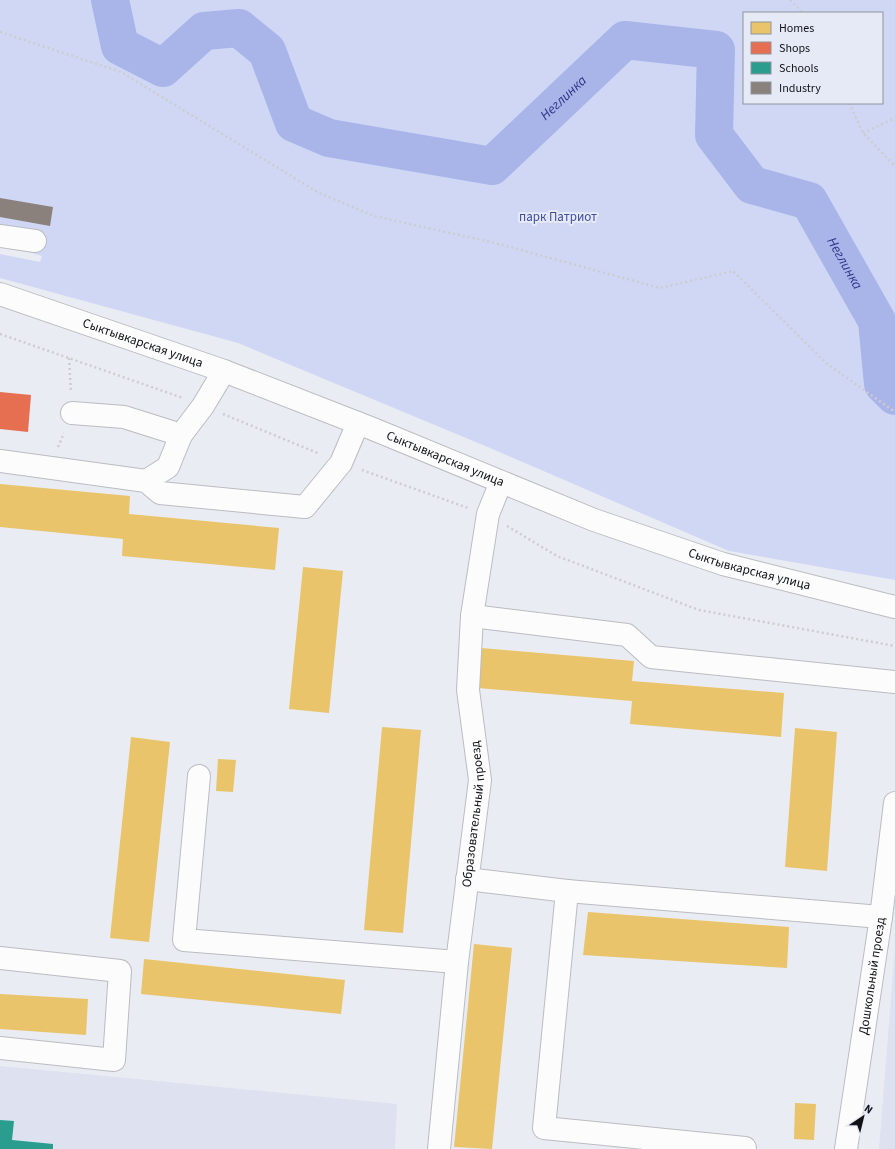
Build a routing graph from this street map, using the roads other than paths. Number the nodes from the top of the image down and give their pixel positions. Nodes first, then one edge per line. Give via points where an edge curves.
1 (0, 236) edge
2 (34, 241) dead end
3 (0, 294) edge
4 (224, 371) junction
5 (72, 413) road end
6 (358, 423) junction
7 (181, 435) junction
8 (0, 461) edge
9 (146, 481) junction
10 (501, 482) junction
11 (895, 607) edge
12 (472, 616) junction
13 (895, 682) edge
14 (199, 776) dead end
15 (895, 803) edge
16 (467, 879) junction
17 (567, 891) junction
18 (881, 917) junction
19 (0, 958) edge
20 (457, 962) junction
21 (0, 1048) edge
22 (439, 1149) edge
23 (746, 1149) edge
24 (846, 1149) edge

1 - 2 street
3 - 4 street, Сыктывкарская улица
4 - 6 street, Сыктывкарская улица
4 - 7 street via 203,406
5 - 7 street via 124,417
6 - 9 street via 341,463 305,507 160,493
6 - 10 street, Сыктывкарская улица
7 - 9 street via 168,467
8 - 9 street
10 - 11 street, Сыктывкарская улица via 594,520 723,564
10 - 12 street, Образовательный проезд via 488,514
12 - 13 street via 626,635 651,657
12 - 16 street, Образовательный проезд via 468,690 480,780
14 - 20 street via 184,940
15 - 18 street, Дошкольный проезд
16 - 17 street
16 - 20 street, Образовательный проезд
17 - 18 street
17 - 23 street via 544,1128
18 - 24 street, Дошкольный проезд
19 - 21 street via 120,971 114,1060
20 - 22 street, Образовательный проезд

